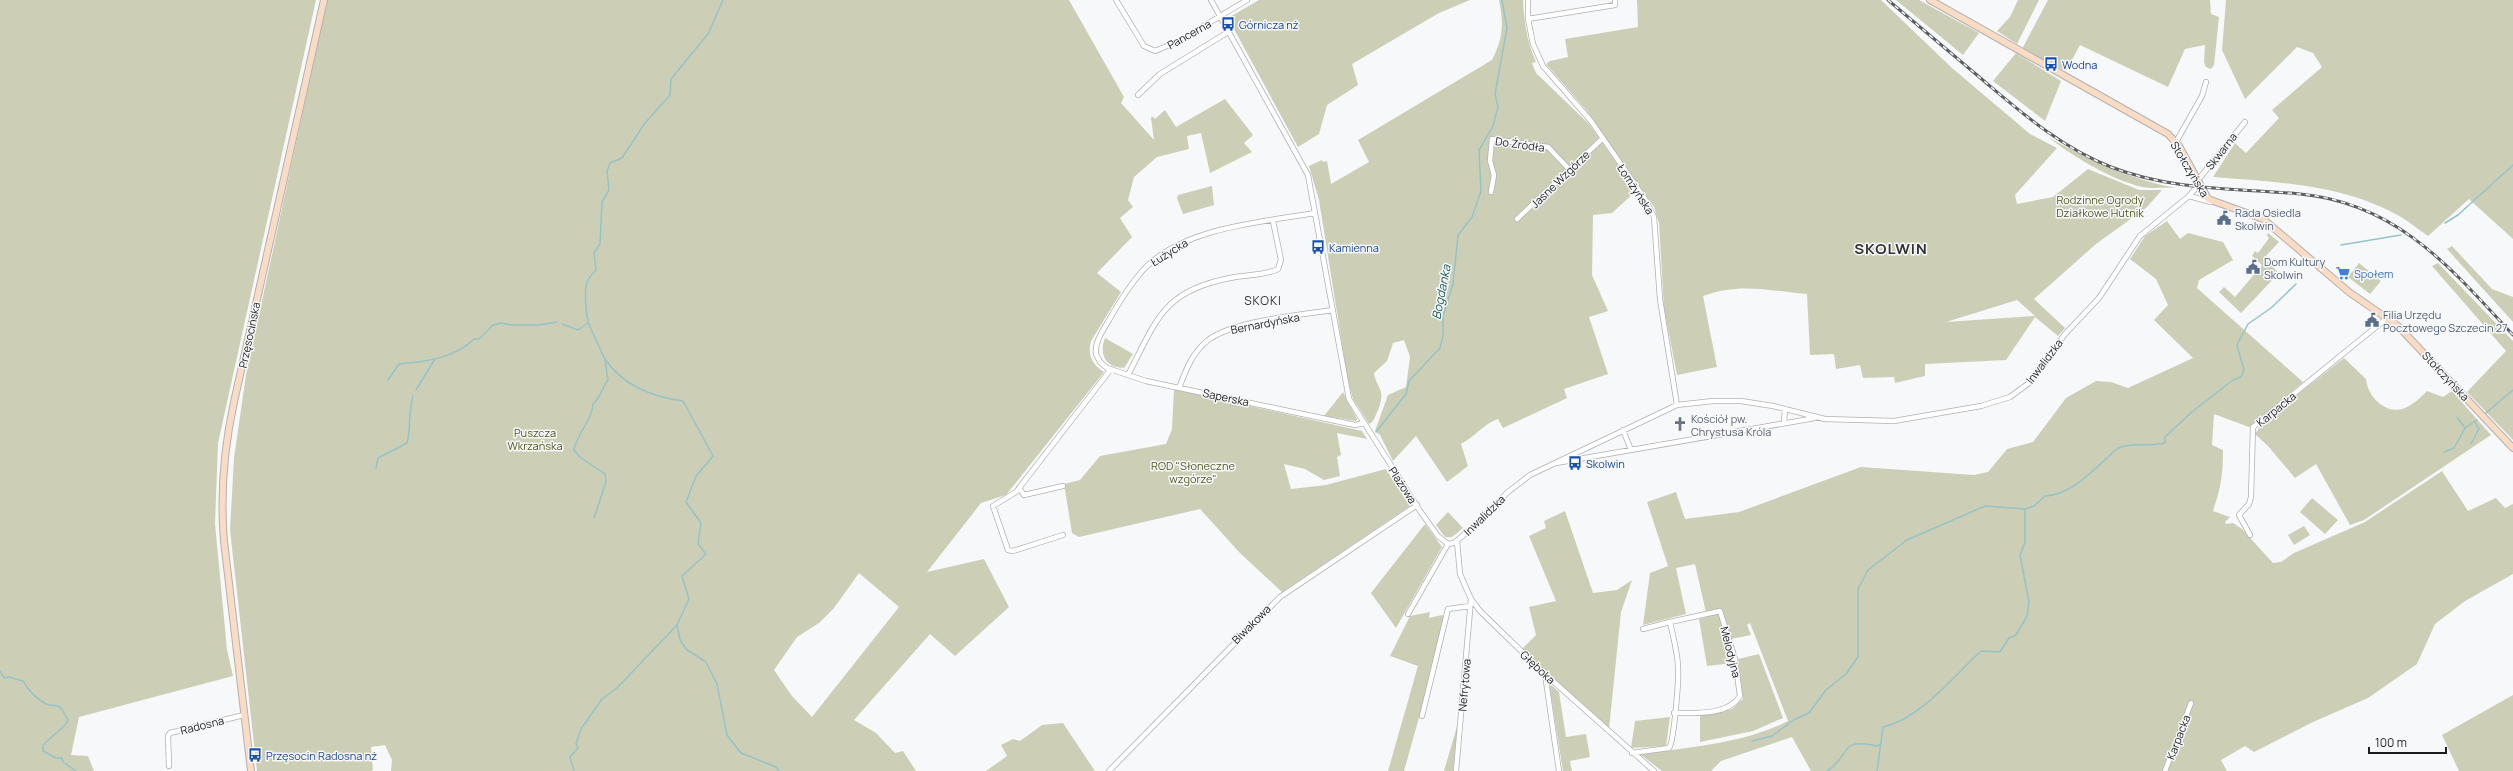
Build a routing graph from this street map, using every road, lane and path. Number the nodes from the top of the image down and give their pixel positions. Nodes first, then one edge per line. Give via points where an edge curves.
1 (324, 0) edge
2 (1116, 0) edge
3 (1210, 0) edge
4 (1247, 0) edge
5 (1528, 0) edge
6 (1615, 0) edge
7 (1930, 0) edge
8 (1220, 17) junction
9 (1528, 19) junction
10 (1228, 32) junction
11 (2206, 82) dead end
12 (1138, 95) dead end
13 (2245, 122) dead end
14 (1603, 138) junction
15 (2176, 142) junction
16 (1569, 169) junction
17 (2198, 182) junction
18 (1491, 192) dead end
19 (2189, 196) junction
20 (2214, 203) junction
21 (1315, 213) junction
22 (1517, 219) dead end
23 (1273, 221) junction
24 (1333, 310) junction
25 (2387, 318) junction
26 (1096, 354) joint
27 (1111, 369) junction
28 (1128, 375) junction
29 (1179, 388) junction
30 (1677, 405) junction
31 (1785, 409) junction
32 (1818, 418) junction
33 (1784, 422) junction
34 (1364, 423) junction
35 (1623, 430) junction
36 (2513, 448) edge
37 (1631, 450) junction
38 (1577, 451) junction
39 (1580, 459) junction
40 (1547, 466) junction
41 (1063, 486) dead end
42 (1019, 488) junction
43 (1416, 505) junction
44 (1063, 535) dead end
45 (2250, 535) dead end
46 (1457, 541) junction
47 (1448, 544) junction
48 (1471, 599) junction
49 (1470, 606) junction
50 (1408, 614) dead end
51 (1670, 622) junction
52 (1643, 628) dead end
53 (1545, 674) junction
54 (2191, 703) dead end
55 (1674, 713) junction
56 (244, 715) junction
57 (1422, 716) dead end
58 (1632, 753) junction
59 (169, 766) dead end
60 (251, 771) edge
61 (1109, 771) edge
62 (1456, 771) edge
63 (1559, 771) edge
64 (1654, 771) edge
65 (2165, 771) edge

1 - 56 street, Przęsocińska via 226,446 223,525
2 - 8 street, Pancerna via 1140,41 1149,50 1155,51 1166,48
3 - 8 street
4 - 8 street, Pancerna
5 - 9 street, Łomżyńska
6 - 9 street via 1615,5
7 - 15 street, Stołczyńska via 2164,131
8 - 10 street
9 - 14 street, Łomżyńska via 1533,44 1543,66
10 - 12 street, Pancerna via 1160,74
10 - 21 street via 1308,173
11 - 15 street via 2202,96
13 - 17 street, Skwarna
14 - 16 street, Jasne Wzgórze
14 - 30 street, Łomżyńska via 1654,217 1660,299
15 - 17 street, Stołczyńska
16 - 18 street, Do Źródła via 1548,147 1492,139 1490,161 1494,175
16 - 22 street, Jasne Wzgórze
17 - 19 street, Inwalidzka
17 - 20 street, Stołczyńska via 2206,197
19 - 20 street
19 - 32 street, Inwalidzka via 2138,238 2099,298 2065,334 2029,383 2013,396 1981,406 1902,420
20 - 25 street, Stołczyńska via 2263,220 2349,292
21 - 23 street, Łużycka
21 - 24 street
23 - 26 street, Łużycka via 1191,238 1158,258 1138,275 1124,296 1099,339
23 - 28 street via 1281,260 1278,269 1217,280 1181,294 1161,314
24 - 29 street, Bernardyńska via 1220,332 1206,342 1194,356
24 - 34 street via 1348,396
25 - 36 street, Stołczyńska via 2405,332
25 - 45 street, Karpacka via 2253,427 2251,497 2249,504 2239,515
26 - 27 street, Saperska via 1102,364
27 - 28 street, Saperska
27 - 42 street
28 - 29 street, Saperska
29 - 34 street, Saperska via 1355,425
30 - 31 street, Inwalidzka via 1729,400
30 - 35 street, Inwalidzka
31 - 32 street, Inwalidzka
31 - 33 street
32 - 33 street, Inwalidzka
33 - 37 street, Inwalidzka
34 - 43 street, Plażowa
35 - 37 street
35 - 38 street, Inwalidzka
37 - 39 street, Inwalidzka
38 - 39 street via 1576,456
38 - 40 street, Inwalidzka
39 - 40 street, Inwalidzka
40 - 46 street, Inwalidzka via 1518,484
41 - 42 street via 1024,496
42 - 44 street via 994,506 1008,550 1013,551
43 - 47 street, Plażowa via 1438,536
43 - 61 street, Biwakowa via 1280,597
46 - 47 street, Inwalidzka
46 - 48 street, Głęboka via 1460,574
47 - 50 street
48 - 49 street, Nefrytowa
48 - 53 street, Głęboka via 1485,617
49 - 57 street via 1448,609
49 - 62 street, Nefrytowa
51 - 52 street, Melodyjna
51 - 55 street via 1678,668
51 - 55 street, Melodyjna via 1720,611 1735,659 1740,696 1732,705 1723,708 1703,713
53 - 58 street, Głęboka
53 - 63 street
54 - 65 street, Karpacka
55 - 58 street via 1672,743 1669,748
56 - 59 street, Radosna via 170,733
56 - 60 street, Przęsocińska
58 - 64 street, Głęboka

